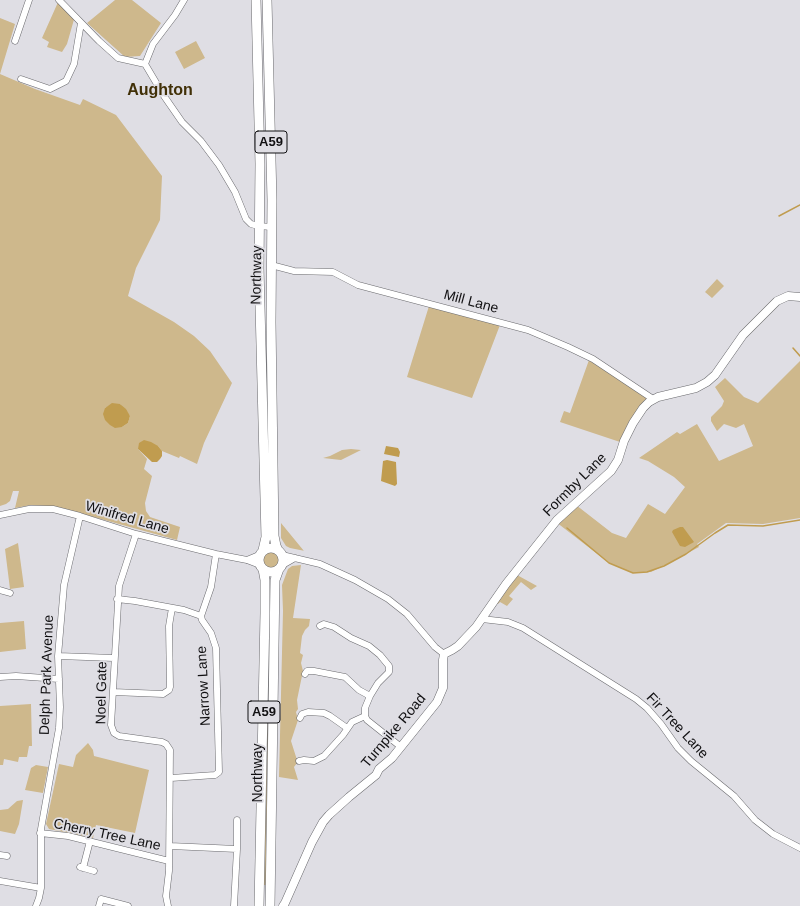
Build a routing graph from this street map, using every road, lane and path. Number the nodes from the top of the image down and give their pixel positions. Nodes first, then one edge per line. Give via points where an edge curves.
1 (29, 0) edge
2 (58, 0) edge
3 (184, 0) edge
4 (256, 0) edge
5 (267, 0) edge
6 (81, 23) junction
7 (15, 42) dead end
8 (145, 64) junction
9 (21, 79) dead end
10 (258, 226) junction
11 (272, 227) junction
12 (259, 268) junction
13 (271, 268) junction
14 (800, 297) edge
15 (653, 399) junction
16 (0, 515) edge
17 (80, 516) junction
18 (136, 534) junction
19 (280, 552) junction
20 (216, 554) junction
21 (295, 558) junction
22 (261, 560) junction
23 (280, 567) junction
24 (0, 590) edge
25 (10, 593) dead end
26 (117, 599) junction
27 (172, 608) junction
28 (201, 616) junction
29 (482, 619) junction
30 (322, 623) dead end
31 (444, 654) junction
32 (58, 656) junction
33 (114, 658) junction
34 (306, 671) dead end
35 (0, 677) edge
36 (59, 680) junction
37 (112, 692) junction
38 (370, 696) junction
39 (300, 715) dead end
40 (365, 716) junction
41 (347, 728) junction
42 (401, 747) junction
43 (302, 759) dead end
44 (171, 778) junction
45 (237, 820) dead end
46 (40, 833) junction
47 (90, 841) junction
48 (170, 846) junction
49 (237, 848) junction
50 (800, 848) edge
51 (0, 855) edge
52 (7, 856) dead end
53 (169, 860) junction
54 (94, 871) dead end
55 (0, 881) edge
56 (41, 888) junction
57 (260, 893) junction
58 (235, 905) edge
59 (36, 906) edge
60 (99, 906) edge
61 (128, 906) edge
62 (168, 906) edge
63 (259, 906) edge
64 (264, 906) edge
65 (270, 906) edge
66 (283, 906) edge

1 - 7 street
2 - 6 street
3 - 8 street via 153,44
4 - 10 highway, Northway / A59 via 260,164
5 - 11 highway, Northway / A59
6 - 8 street via 118,58
6 - 9 street via 74,64 66,81 50,90
8 - 10 street via 182,122 201,141 219,165 235,192 246,219
10 - 11 street
10 - 12 highway, Northway / A59
11 - 13 highway, Northway / A59
12 - 13 highway
12 - 22 highway, Northway / A59 via 266,537
13 - 15 street, Mill Lane via 275,266 294,271 333,272 358,285 528,330 592,359
13 - 19 highway, Northway / A59 via 274,536
14 - 15 main road via 788,296 777,301 743,335 715,375 707,382 696,388
15 - 29 main road, Formby Lane via 633,423 611,471 557,520 506,584
16 - 17 street, Winifred Lane via 39,509
17 - 18 street, Winifred Lane
17 - 32 street, Delph Park Avenue via 64,584
18 - 20 street, Winifred Lane
18 - 26 street, Noel Gate
19 - 21 street
19 - 22 highway via 271,547
19 - 23 highway, A59 via 283,559
20 - 22 street, Winifred Lane
20 - 28 street via 211,587
21 - 23 street
21 - 31 street via 320,564 388,599 407,614
22 - 23 highway via 271,572
22 - 57 highway, Northway / A59 via 265,600
23 - 65 highway, Northway / A59 via 275,580
24 - 25 street
26 - 27 street
26 - 33 street, Noel Gate
27 - 28 street
27 - 37 street via 169,626 169,690 163,694
28 - 44 street, Narrow Lane via 216,648 221,774
29 - 31 main road, Formby Lane via 458,646
29 - 50 street, Fir Tree Lane via 508,622 523,628 636,699 662,724 678,748 734,796 755,820 773,834
30 - 38 street via 369,646 389,666 388,674 378,683
31 - 42 main road, Turnpike Road via 442,692
32 - 33 street
32 - 36 street, Delph Park Avenue
33 - 37 street, Noel Gate
34 - 38 street via 345,677
35 - 36 street
36 - 46 street, Delph Park Avenue via 58,737
37 - 44 street, Noel Gate via 111,724 114,733 122,737 166,744 171,752
38 - 40 street
39 - 41 street via 324,713
40 - 41 street
40 - 42 street
41 - 43 street via 324,756 314,761
42 - 66 main road, Turnpike Road via 376,775 349,796 323,822
44 - 48 street, Noel Gate
45 - 49 street
46 - 47 street, Cherry Tree Lane
46 - 56 street, Delph Park Avenue
47 - 53 street, Cherry Tree Lane
47 - 54 street via 81,868
48 - 49 street
48 - 53 street, Noel Gate
49 - 58 street
51 - 52 street
53 - 62 street, Noel Gate via 166,896
55 - 56 street
56 - 59 street, Delph Park Avenue
57 - 63 highway, Northway / A59
57 - 64 main road
60 - 61 street via 101,899

